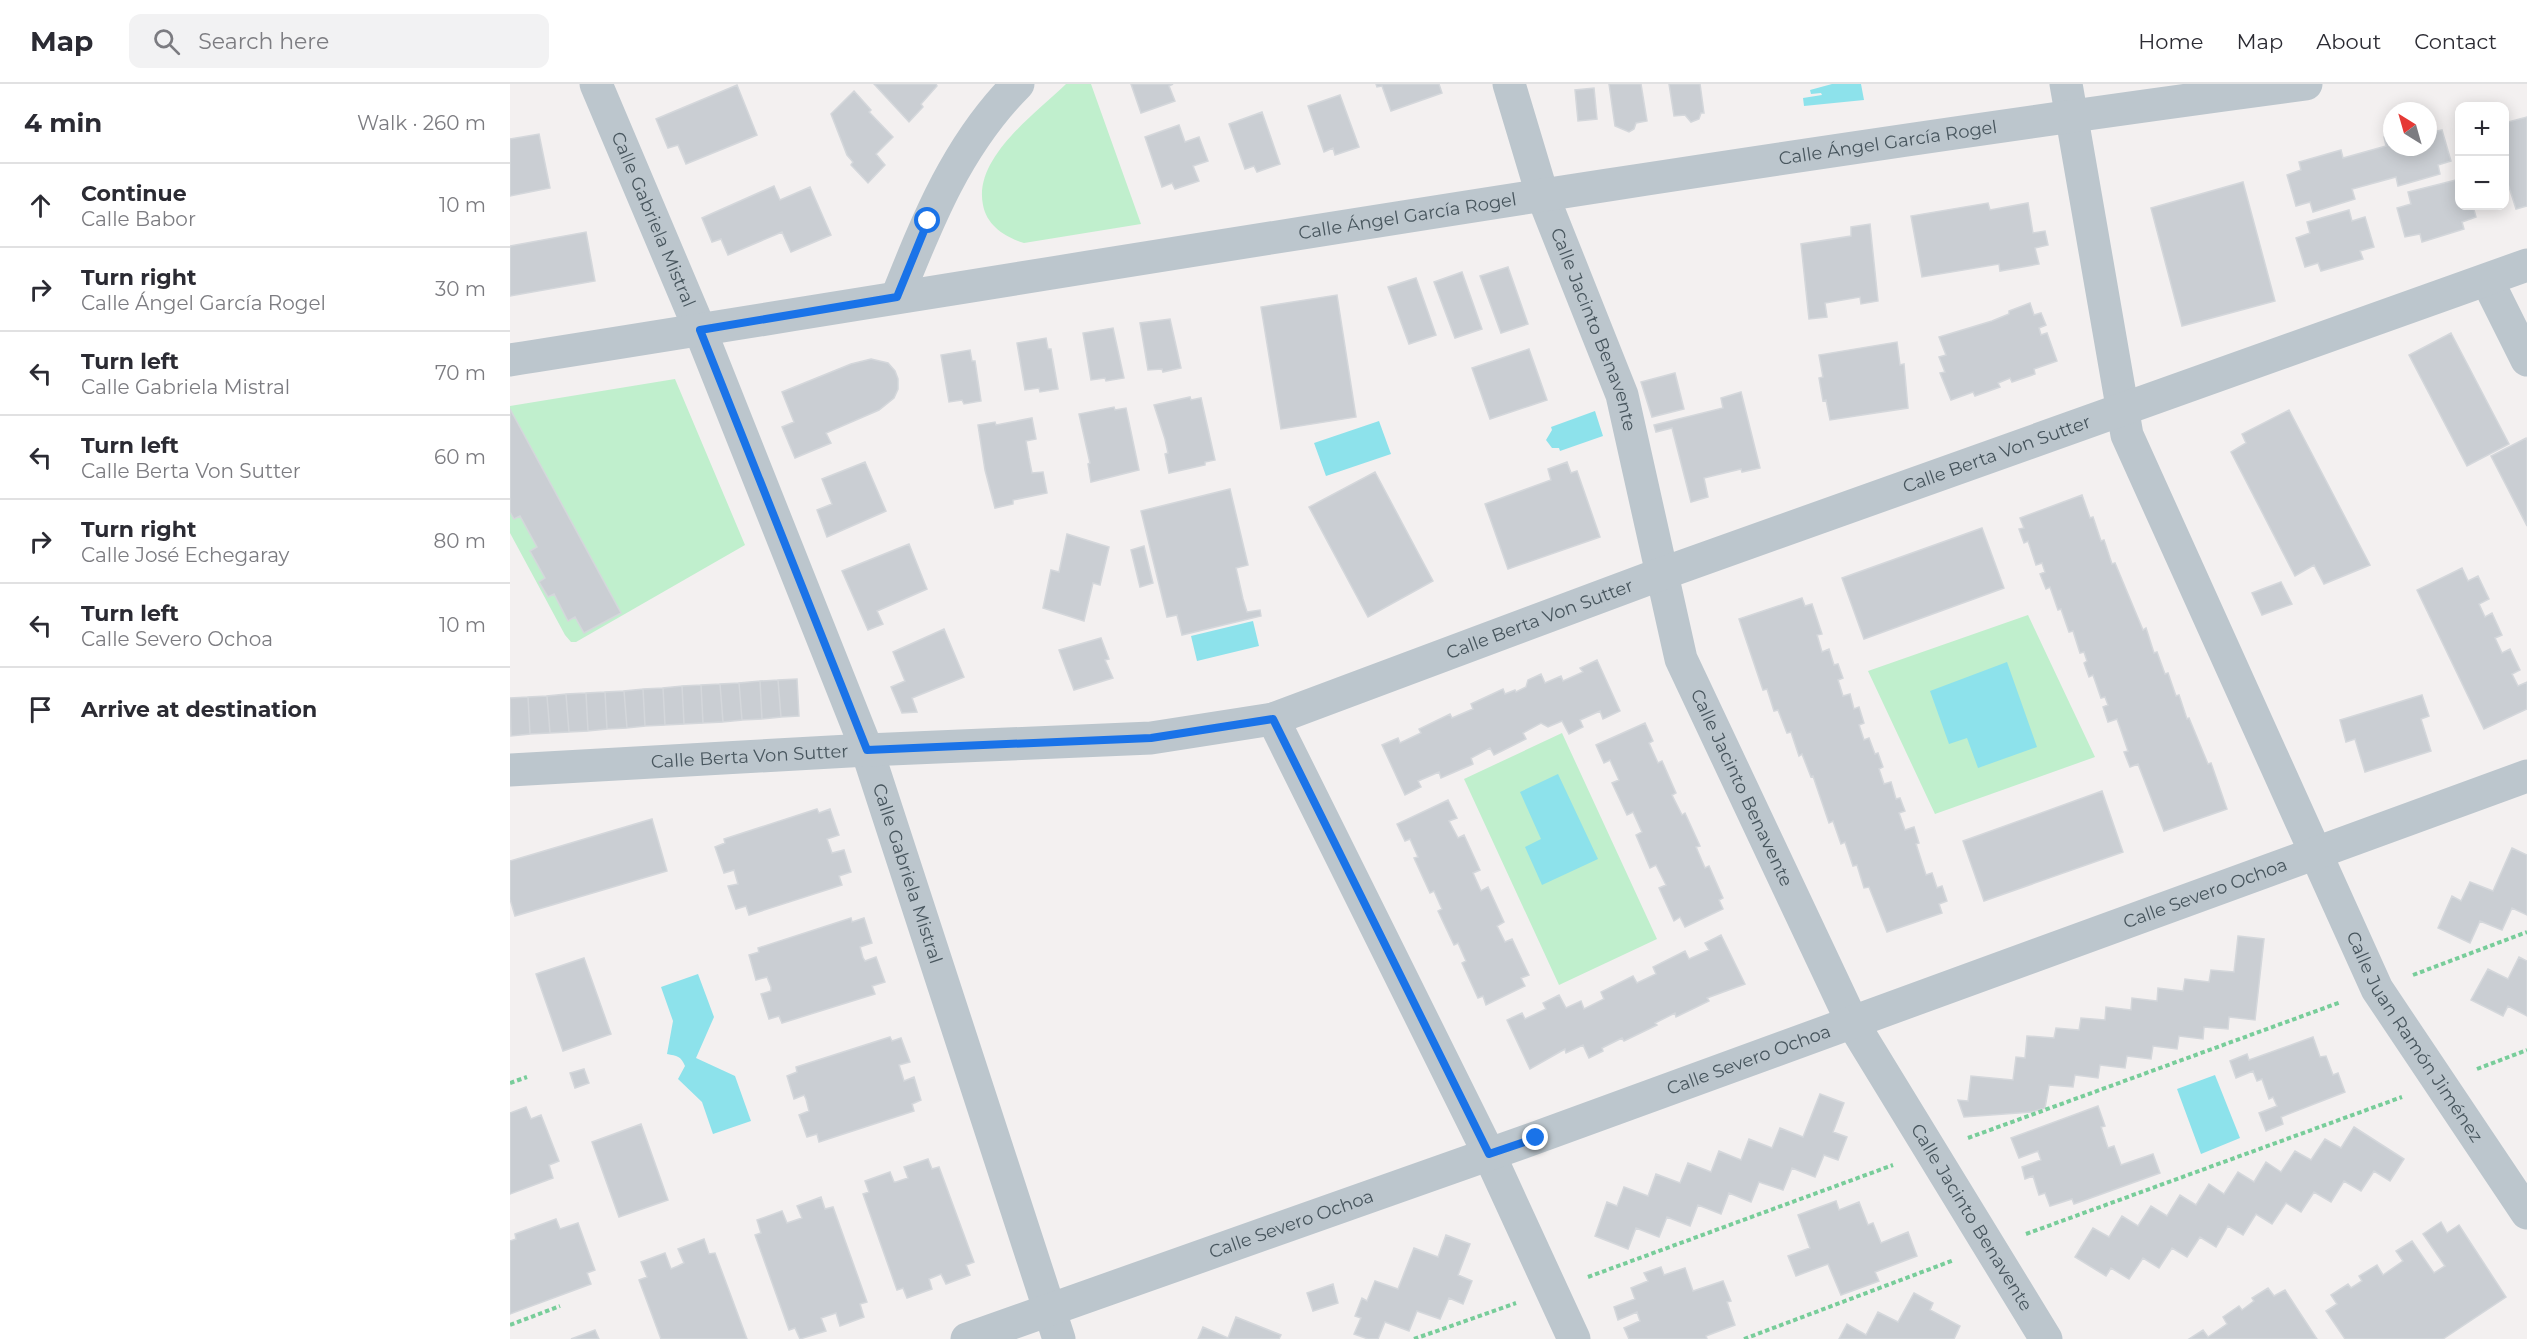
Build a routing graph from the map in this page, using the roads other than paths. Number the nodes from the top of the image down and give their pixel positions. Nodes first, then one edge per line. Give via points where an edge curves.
1 (597, 84) edge
2 (1018, 84) edge
3 (1509, 84) edge
4 (2306, 84) edge
5 (2068, 100) edge
6 (1542, 194) junction
7 (2527, 265) edge
8 (2487, 280) junction
9 (897, 297) junction
10 (700, 330) junction
11 (510, 360) edge
12 (2527, 360) edge
13 (2122, 410) junction
14 (1661, 573) junction
15 (1273, 719) junction
16 (867, 750) junction
17 (510, 770) edge
18 (2527, 776) edge
19 (2316, 853) junction
20 (1852, 1022) junction
21 (1489, 1154) junction
22 (2525, 1205) edge
23 (1054, 1325) edge
24 (968, 1339) edge
25 (1574, 1339) edge
26 (2046, 1339) edge

1 - 10 street, Calle Gabriela Mistral
2 - 9 street via 971,138 950,174
3 - 6 street, Calle Jacinto Benavente
4 - 5 street, Calle Ángel García Rogel
5 - 6 street, Calle Ángel García Rogel
5 - 13 street, Calle Juan Ramón Jiménez
6 - 9 street, Calle Ángel García Rogel
6 - 14 street, Calle Jacinto Benavente via 1622,395
7 - 8 street, Calle Berta Von Sutter
8 - 12 street
8 - 13 street, Calle Berta Von Sutter
9 - 10 street, Calle Ángel García Rogel
10 - 11 street, Calle Ángel García Rogel
10 - 16 street, Calle Gabriela Mistral
13 - 14 street, Calle Berta Von Sutter
13 - 19 street, Calle Juan Ramón Jiménez via 2127,435
14 - 15 street, Calle Berta Von Sutter
14 - 20 street, Calle Jacinto Benavente via 1681,659
15 - 16 street, Calle Berta Von Sutter via 1151,738
15 - 21 street
16 - 17 street, Calle Berta Von Sutter
16 - 23 street, Calle Gabriela Mistral
18 - 19 street, Calle Severo Ochoa
19 - 20 street, Calle Severo Ochoa
19 - 22 street, Calle Juan Ramón Jiménez via 2376,989
20 - 21 street, Calle Severo Ochoa
20 - 26 street, Calle Jacinto Benavente
21 - 23 street, Calle Severo Ochoa
21 - 25 street
23 - 24 street, Calle Severo Ochoa

